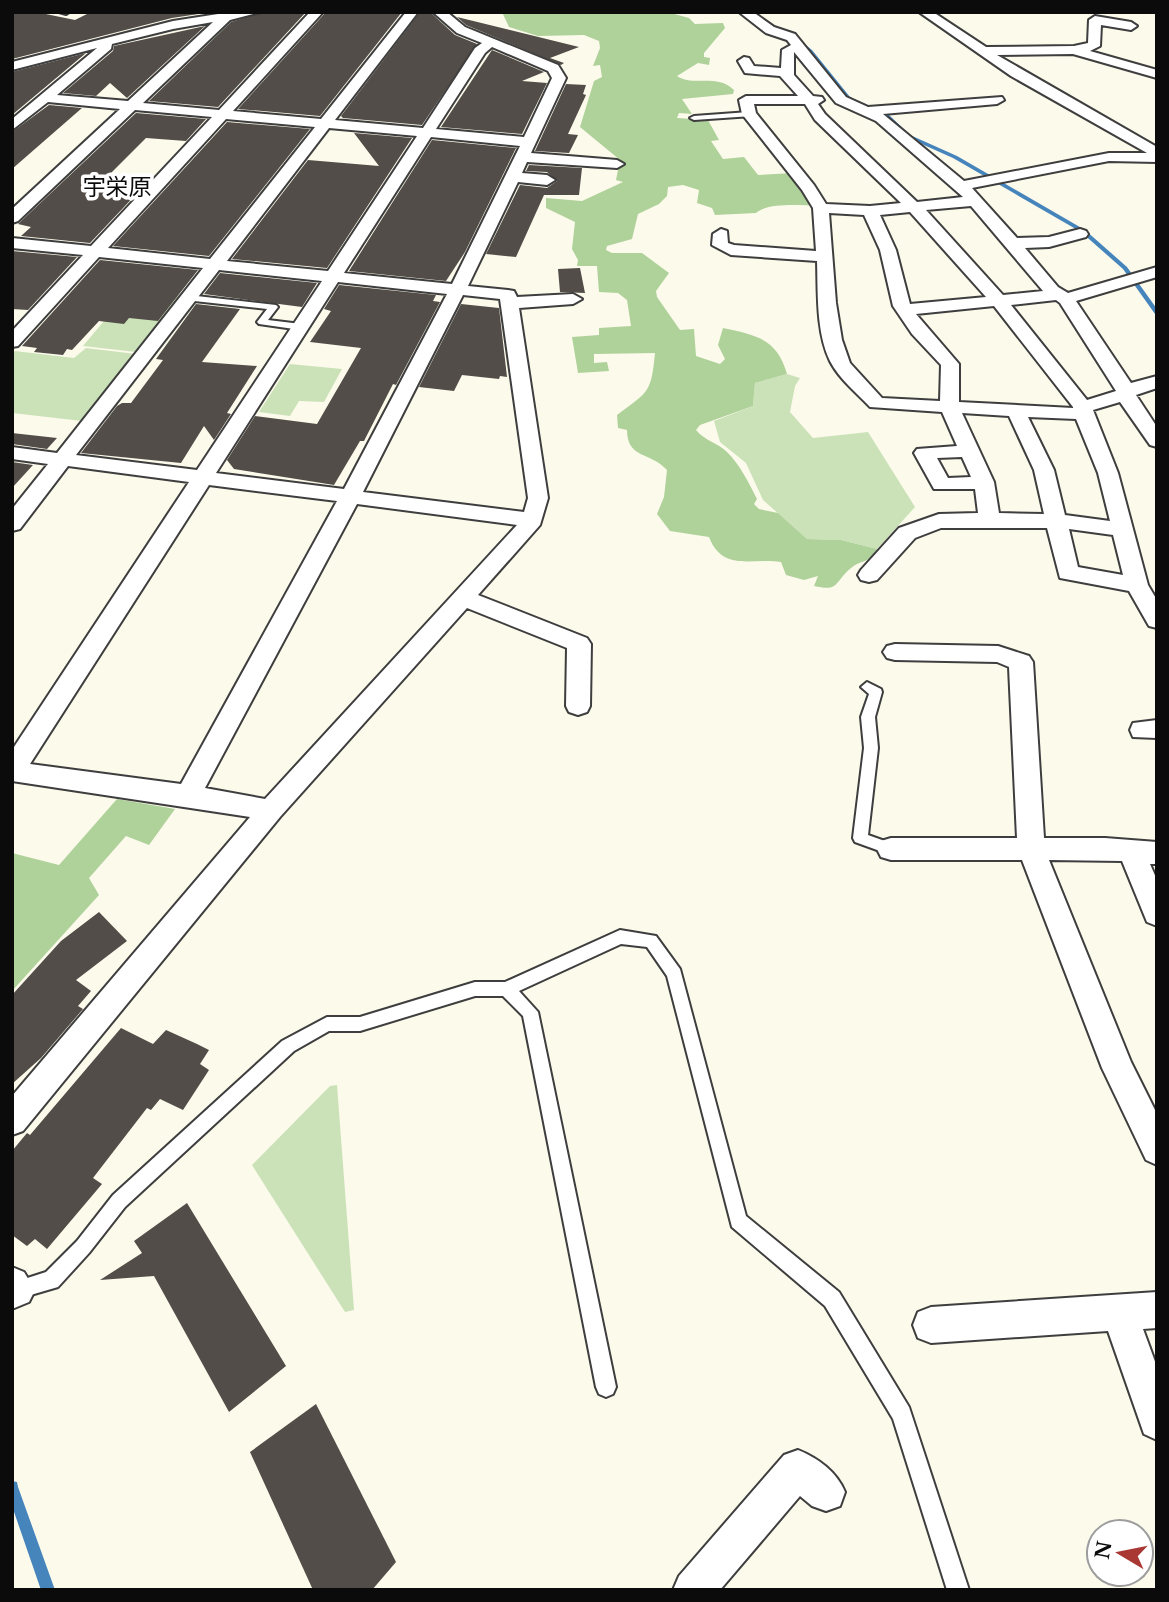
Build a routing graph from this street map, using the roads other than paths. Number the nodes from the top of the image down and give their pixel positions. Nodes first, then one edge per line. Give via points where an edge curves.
1 (255, 12) edge
2 (317, 12) edge
3 (412, 12) edge
4 (439, 12) edge
5 (745, 12) edge
6 (925, 12) edge
7 (226, 17) junction
8 (1131, 26) dead end
9 (114, 41) junction
10 (490, 43) junction
11 (797, 47) junction
12 (1074, 50) junction
13 (984, 51) junction
14 (744, 61) dead end
15 (12, 66) edge
16 (786, 72) junction
17 (1157, 74) edge
18 (47, 98) junction
19 (809, 100) junction
20 (841, 100) junction
21 (997, 100) dead end
22 (132, 106) junction
23 (867, 111) junction
24 (225, 114) junction
25 (749, 114) junction
26 (694, 118) dead end
27 (327, 123) junction
28 (12, 126) edge
29 (428, 133) junction
30 (526, 150) junction
31 (1157, 153) edge
32 (1157, 158) edge
33 (617, 164) dead end
34 (512, 177) junction
35 (547, 180) dead end
36 (961, 186) junction
37 (974, 201) junction
38 (821, 208) junction
39 (915, 208) junction
40 (870, 211) junction
41 (12, 218) edge
42 (721, 234) dead end
43 (1080, 234) dead end
44 (12, 243) edge
45 (1013, 243) junction
46 (95, 251) junction
47 (825, 257) junction
48 (215, 264) junction
49 (1150, 274) edge
50 (334, 277) junction
51 (456, 290) junction
52 (1062, 297) junction
53 (188, 298) junction
54 (573, 299) dead end
55 (999, 301) junction
56 (510, 303) junction
57 (905, 310) junction
58 (300, 327) junction
59 (12, 342) edge
60 (1157, 382) edge
61 (1126, 394) junction
62 (949, 407) junction
63 (1016, 411) junction
64 (1083, 411) junction
65 (1157, 440) edge
66 (971, 452) junction
67 (12, 453) edge
68 (63, 458) junction
69 (202, 476) junction
70 (984, 482) junction
71 (351, 497) junction
72 (533, 520) junction
73 (990, 520) junction
74 (1055, 521) junction
75 (12, 524) edge
76 (1123, 529) junction
77 (869, 575) dead end
78 (1137, 585) junction
79 (464, 598) junction
80 (1157, 620) edge
81 (895, 652) dead end
82 (867, 687) dead end
83 (578, 706) dead end
84 (12, 771) edge
85 (188, 795) junction
86 (271, 810) junction
87 (891, 849) joint
88 (1031, 849) junction
89 (1144, 852) edge
90 (1157, 914) edge
91 (506, 989) junction
92 (12, 1120) edge
93 (1157, 1149) edge
94 (14, 1289) edge
95 (1157, 1310) edge
96 (1120, 1313) junction
97 (931, 1325) dead end
98 (606, 1387) dead end
99 (1157, 1421) edge
100 (826, 1492) dead end
101 (693, 1590) edge
102 (958, 1590) edge

1 - 7 street
2 - 24 street
3 - 27 street
4 - 10 street via 461,30
5 - 11 street via 770,30 791,37
6 - 13 street
7 - 9 street
7 - 22 street
8 - 12 street via 1095,20 1094,46
9 - 15 street
9 - 18 street
10 - 29 street via 480,51
10 - 30 street via 553,68 559,78
11 - 16 street via 788,50
11 - 20 street
12 - 13 street
12 - 17 street
13 - 31 street
14 - 16 street via 750,70
16 - 19 street
18 - 22 street
18 - 28 street
19 - 20 street
19 - 25 street via 746,100
19 - 39 street via 820,117
20 - 23 street
21 - 23 street
22 - 24 street
22 - 41 street
23 - 36 street
24 - 27 street
24 - 46 street
25 - 26 lane
25 - 38 street
27 - 29 street
27 - 48 street
29 - 30 street
29 - 50 street
30 - 33 street
30 - 34 street
32 - 36 street via 1109,157
34 - 35 street
34 - 51 street
36 - 37 street
37 - 39 street
37 - 45 street
38 - 40 street
38 - 47 street
39 - 40 street
39 - 55 street
40 - 57 street via 888,250
42 - 47 street via 720,245 731,250
43 - 45 street via 1049,242
44 - 46 street
45 - 52 street
46 - 48 street
46 - 59 street
47 - 62 street via 825,284 839,360 877,402
48 - 50 street
48 - 53 street
49 - 52 street
50 - 51 street
50 - 58 street
51 - 56 street via 508,295
51 - 71 street
52 - 55 street
52 - 61 street
53 - 58 lane via 273,307 262,322
53 - 68 street
54 - 56 street
55 - 57 street
55 - 64 street
56 - 72 street via 538,498
57 - 62 street via 950,364
58 - 69 street
60 - 61 street
61 - 64 street via 1101,400
61 - 65 street
62 - 63 street
62 - 66 street
63 - 64 street
63 - 74 street via 1044,470
64 - 76 street via 1108,473
66 - 70 street
66 - 70 street via 924,453 941,485
67 - 68 street
68 - 69 street
68 - 75 street
69 - 71 street
69 - 84 street
70 - 73 street
71 - 72 street
71 - 85 street
72 - 79 street
73 - 74 street
73 - 77 street via 939,521 907,533
74 - 76 street
74 - 78 street via 1068,573
76 - 78 street
78 - 80 street
79 - 83 street via 579,644
79 - 86 street
81 - 88 street via 998,654 1021,662
82 - 87 lane via 877,692 868,717 871,748 860,838
84 - 85 street
85 - 86 street
86 - 92 street
87 - 88 street
88 - 89 street
88 - 93 street via 1118,1068
89 - 90 street
91 - 94 lane via 475,989 360,1024 327,1024 288,1046 119,1201 51,1280
91 - 98 lane via 530,1012
91 - 102 lane via 620,937 651,941 674,974 738,1222 831,1299 902,1415
95 - 96 street
96 - 97 street
96 - 99 street
100 - 101 street via 798,1469

